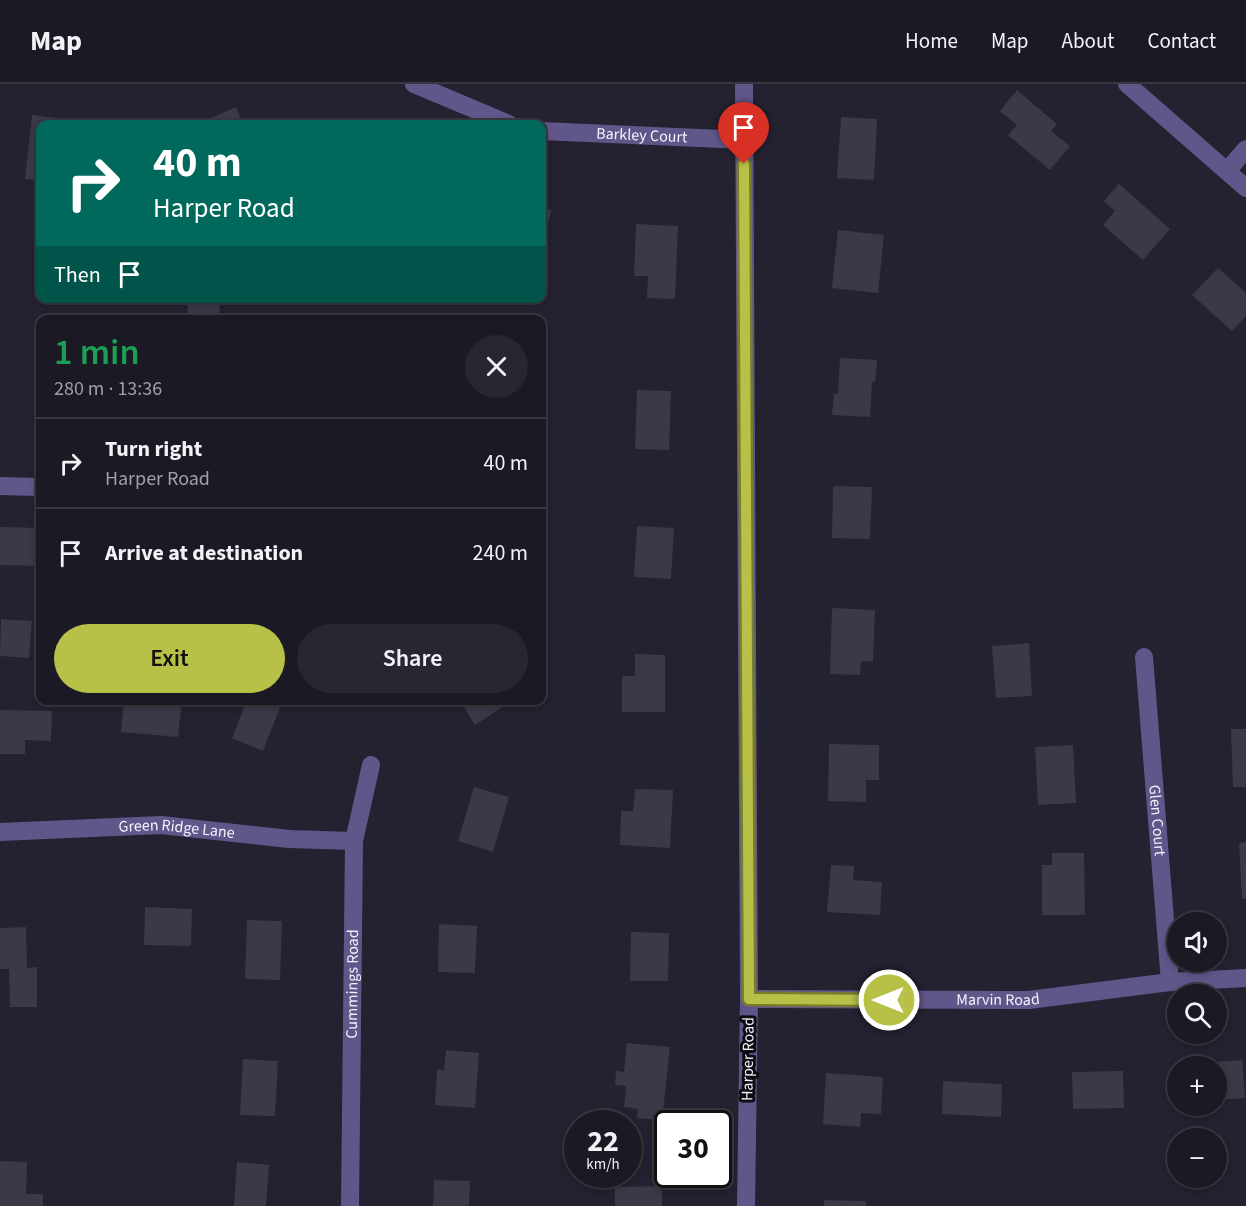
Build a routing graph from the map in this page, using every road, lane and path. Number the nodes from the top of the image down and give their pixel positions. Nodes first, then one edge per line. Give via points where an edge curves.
1 (414, 84) edge
2 (744, 84) edge
3 (1127, 84) edge
4 (500, 120) edge
5 (546, 131) edge
6 (744, 140) junction
7 (1246, 149) edge
8 (1227, 171) junction
9 (1246, 188) edge
10 (0, 486) edge
11 (36, 487) edge
12 (1144, 657) dead end
13 (371, 765) dead end
14 (0, 832) edge
15 (354, 840) junction
16 (1246, 978) edge
17 (1170, 982) junction
18 (749, 999) junction
19 (350, 1206) edge
20 (746, 1206) edge

1 - 4 street
2 - 6 street, Harper Road
3 - 8 street
5 - 6 street, Barkley Court
6 - 18 street, Harper Road
7 - 8 street
8 - 9 street
10 - 11 street
12 - 17 street, Glen Court
13 - 15 street, Cummings Road
14 - 15 street, Green Ridge Lane via 161,825 289,839
15 - 19 street, Cummings Road
16 - 17 street, Marvin Road
17 - 18 street, Marvin Road via 1029,1000
18 - 20 street, Harper Road

